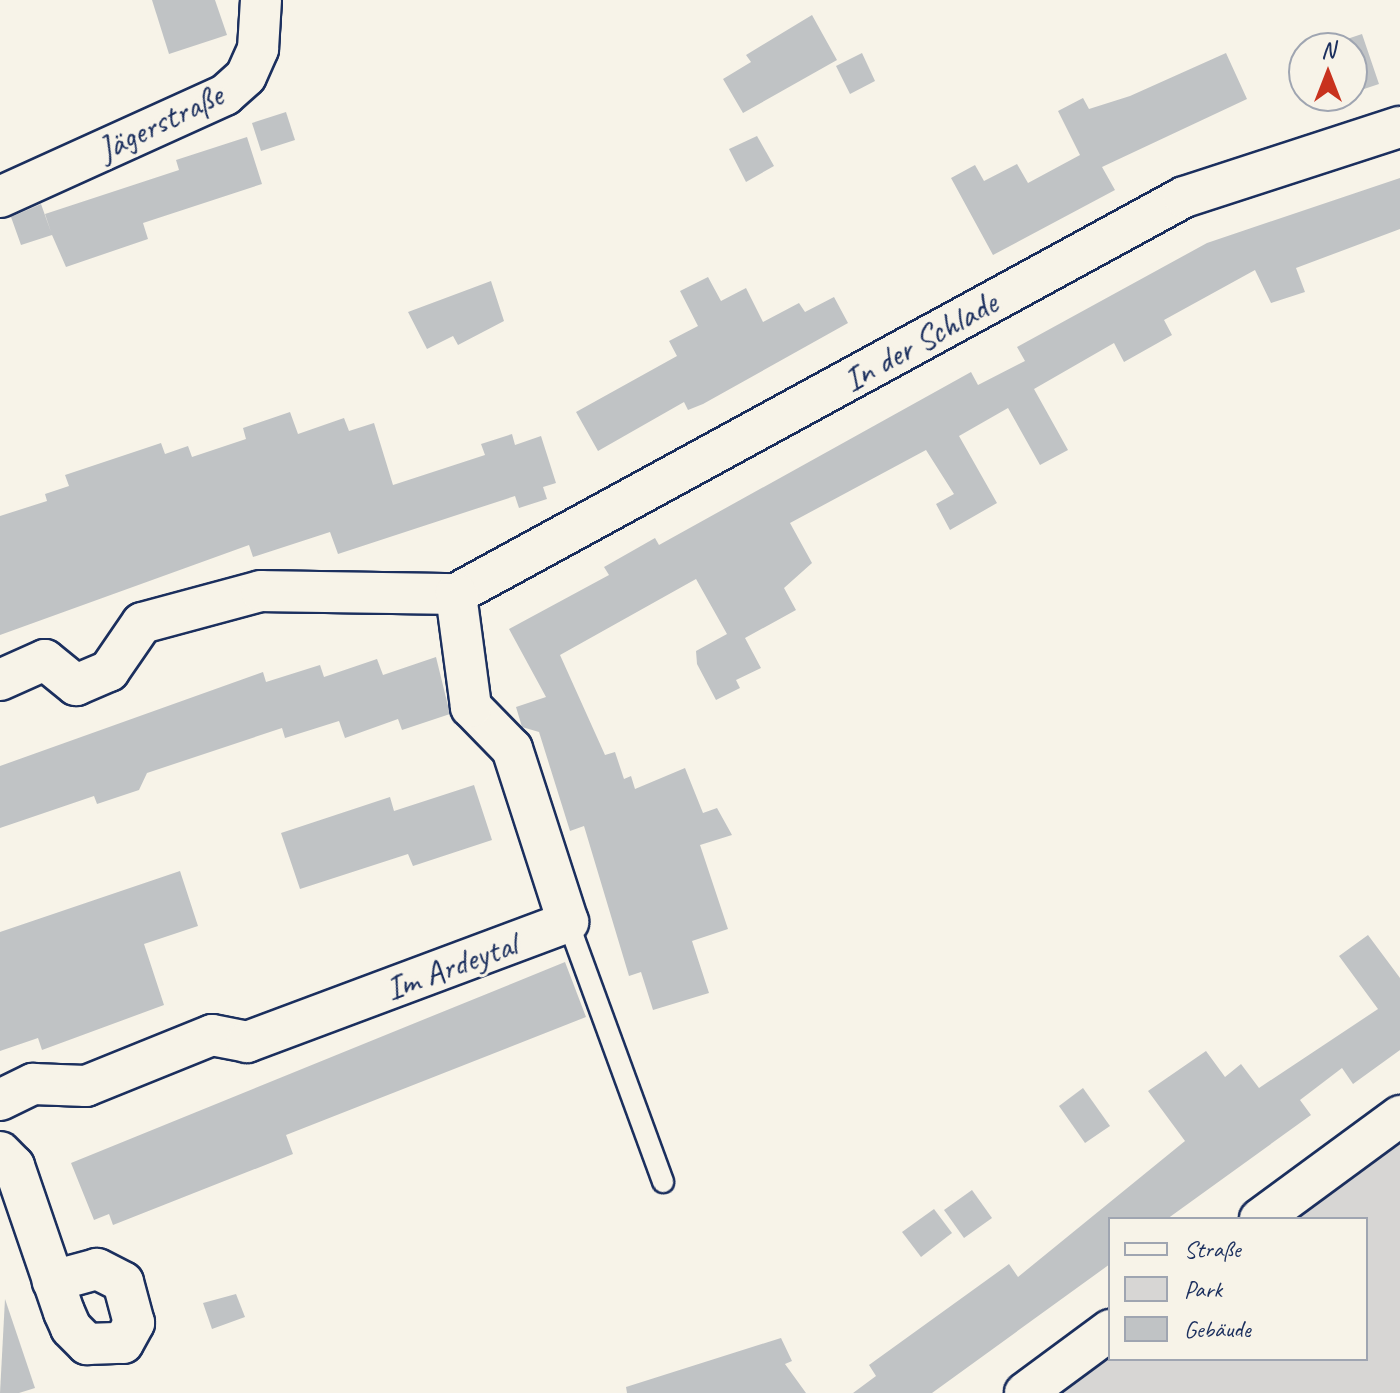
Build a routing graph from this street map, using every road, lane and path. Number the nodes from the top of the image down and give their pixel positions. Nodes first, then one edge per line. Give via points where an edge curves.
1 (261, 0) edge
2 (1400, 127) edge
3 (0, 197) edge
4 (456, 594) junction
5 (0, 680) edge
6 (568, 922) junction
7 (0, 1100) edge
8 (1400, 1116) edge
9 (0, 1152) edge
10 (663, 1182) dead end
11 (1263, 1217) edge
12 (53, 1281) dead end
13 (1108, 1331) edge
14 (1025, 1393) edge

1 - 3 street, Jägerstraße via 258,49 246,76 225,95
2 - 4 street, In der Schlade via 1184,197
4 - 5 street via 261,591 142,623 109,671 76,685 45,660
4 - 6 street via 471,707 512,749
6 - 7 street, Im Ardeytal via 247,1042 212,1035 86,1086 33,1084
6 - 10 lane
8 - 11 street
9 - 12 street via 14,1166
13 - 14 street

